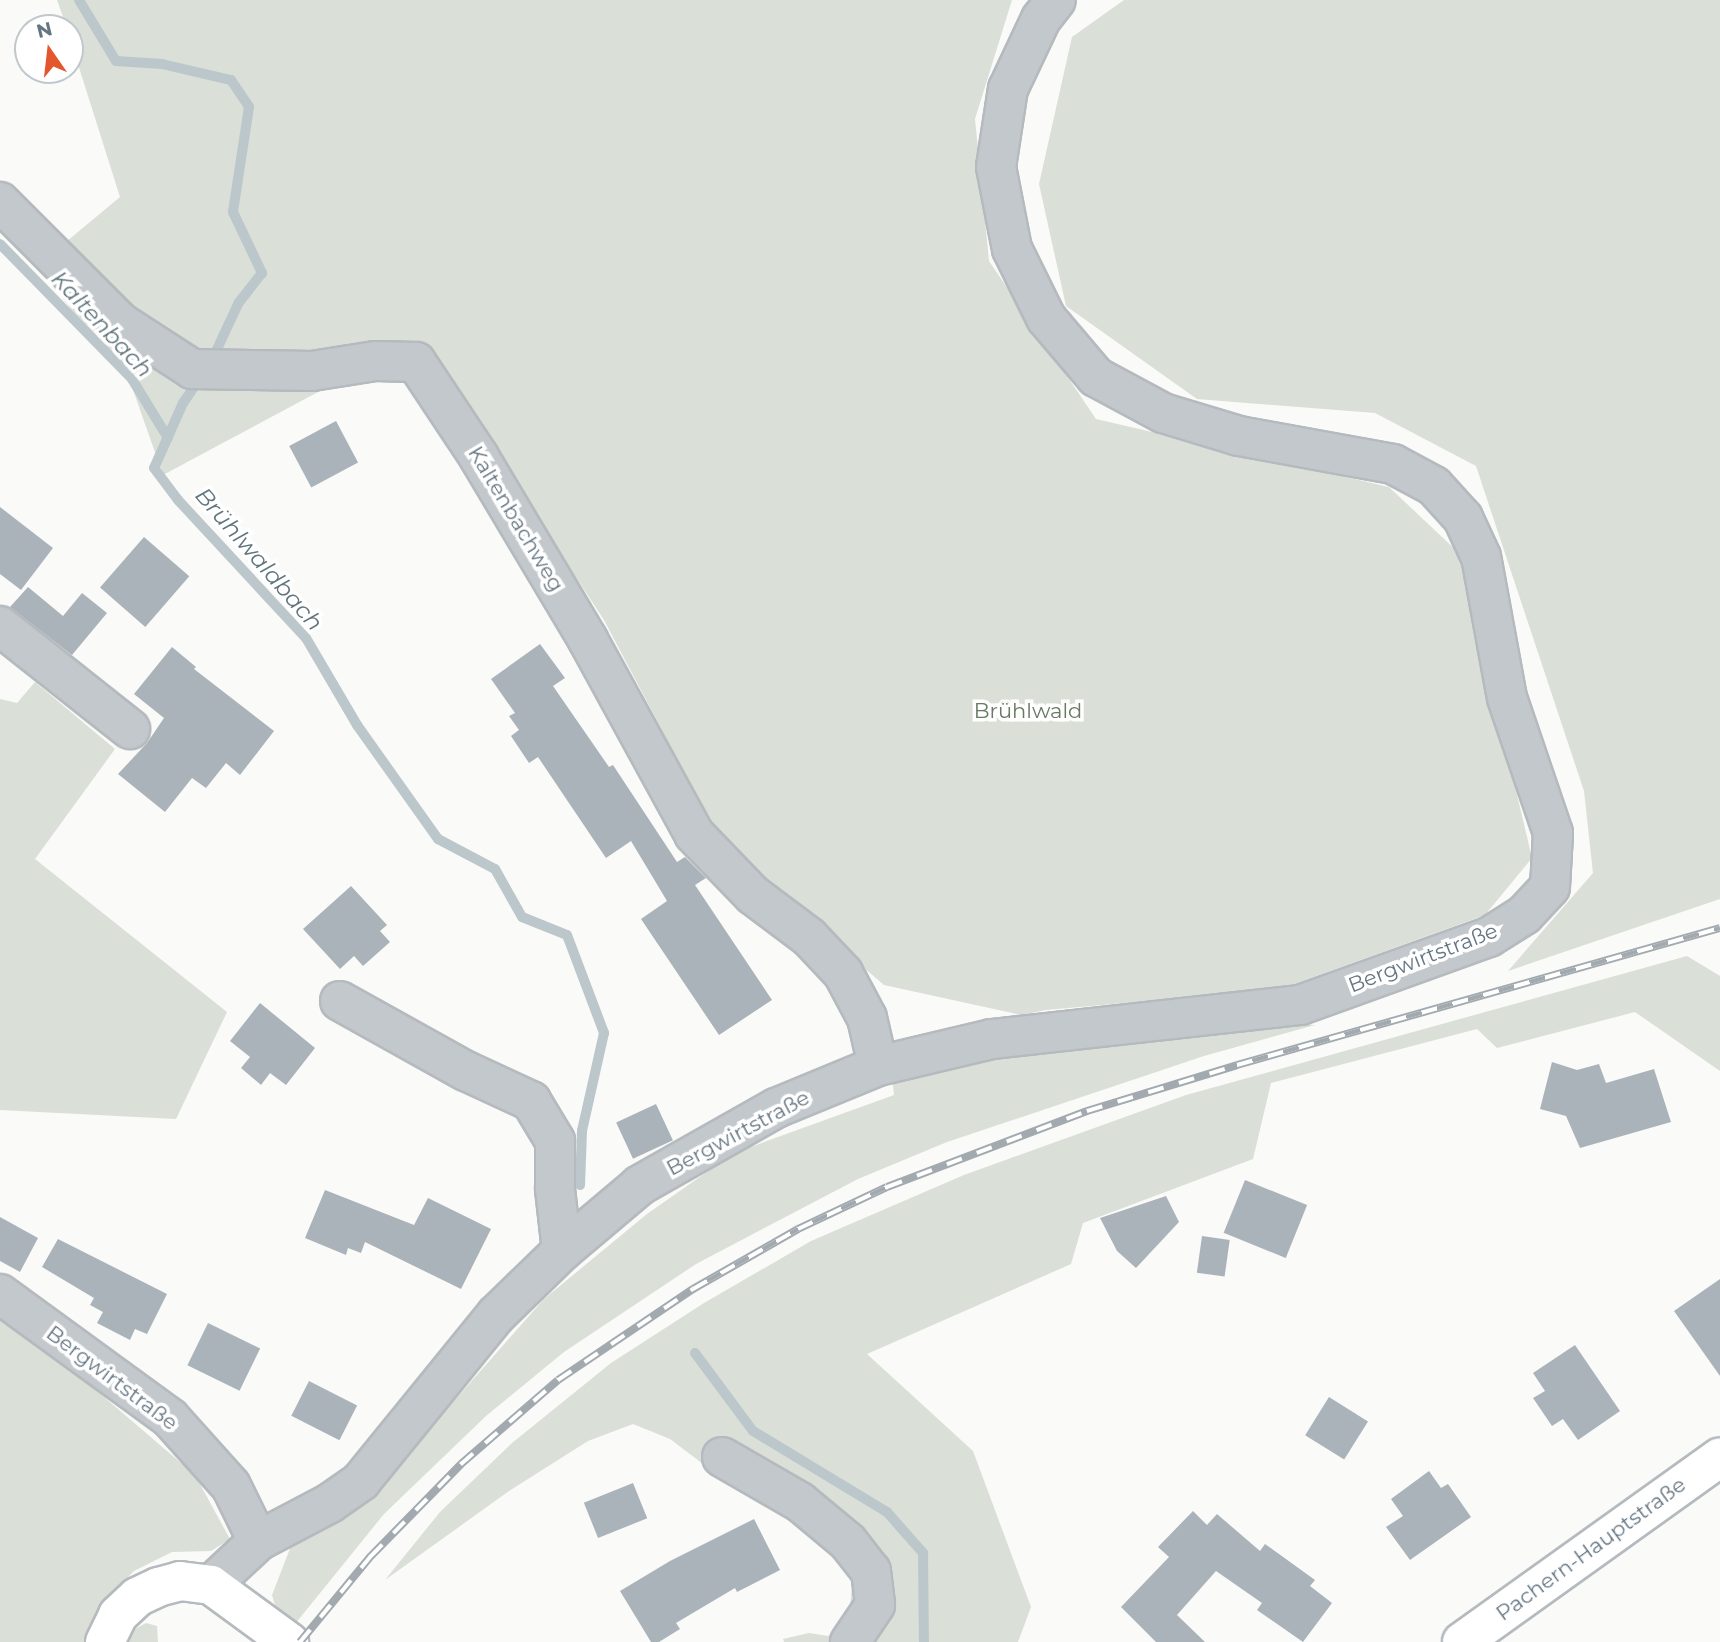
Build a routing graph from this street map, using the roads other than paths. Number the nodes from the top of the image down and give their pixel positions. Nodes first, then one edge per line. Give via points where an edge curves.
1 (1056, 0) edge
2 (0, 202) edge
3 (0, 626) edge
4 (130, 729) dead end
5 (340, 1001) dead end
6 (878, 1066) junction
7 (562, 1251) junction
8 (0, 1294) edge
9 (722, 1457) dead end
10 (1720, 1457) edge
11 (258, 1541) junction
12 (211, 1585) junction
13 (105, 1642) edge
14 (289, 1642) edge
15 (850, 1642) edge
16 (1462, 1642) edge

1 - 6 street, Bergwirtstraße via 1041,19 1008,89 996,167 1012,249 1046,318 1096,377 1163,413 1239,436 1393,464 1434,486 1463,518 1481,557 1507,698 1553,833 1550,887 1524,915 1489,937 1300,1005 992,1039
2 - 6 street, Kaltenbachweg via 121,324 192,369 312,371 375,361 416,362 479,457 588,640 694,834 753,895 809,937 843,973 867,1018
3 - 4 street
5 - 7 street via 466,1071 531,1101 555,1142
6 - 7 street, Bergwirtstraße via 776,1108 640,1185
7 - 11 street, Bergwirtstraße via 496,1315 361,1481
8 - 11 street, Bergwirtstraße via 170,1418 231,1486
9 - 15 street via 800,1502 848,1542 871,1571 875,1605
10 - 16 main road, Pachern-Hauptstraße
11 - 12 street, Bergwirtstraße
12 - 13 main road via 180,1581 137,1597 118,1615
12 - 14 main road

